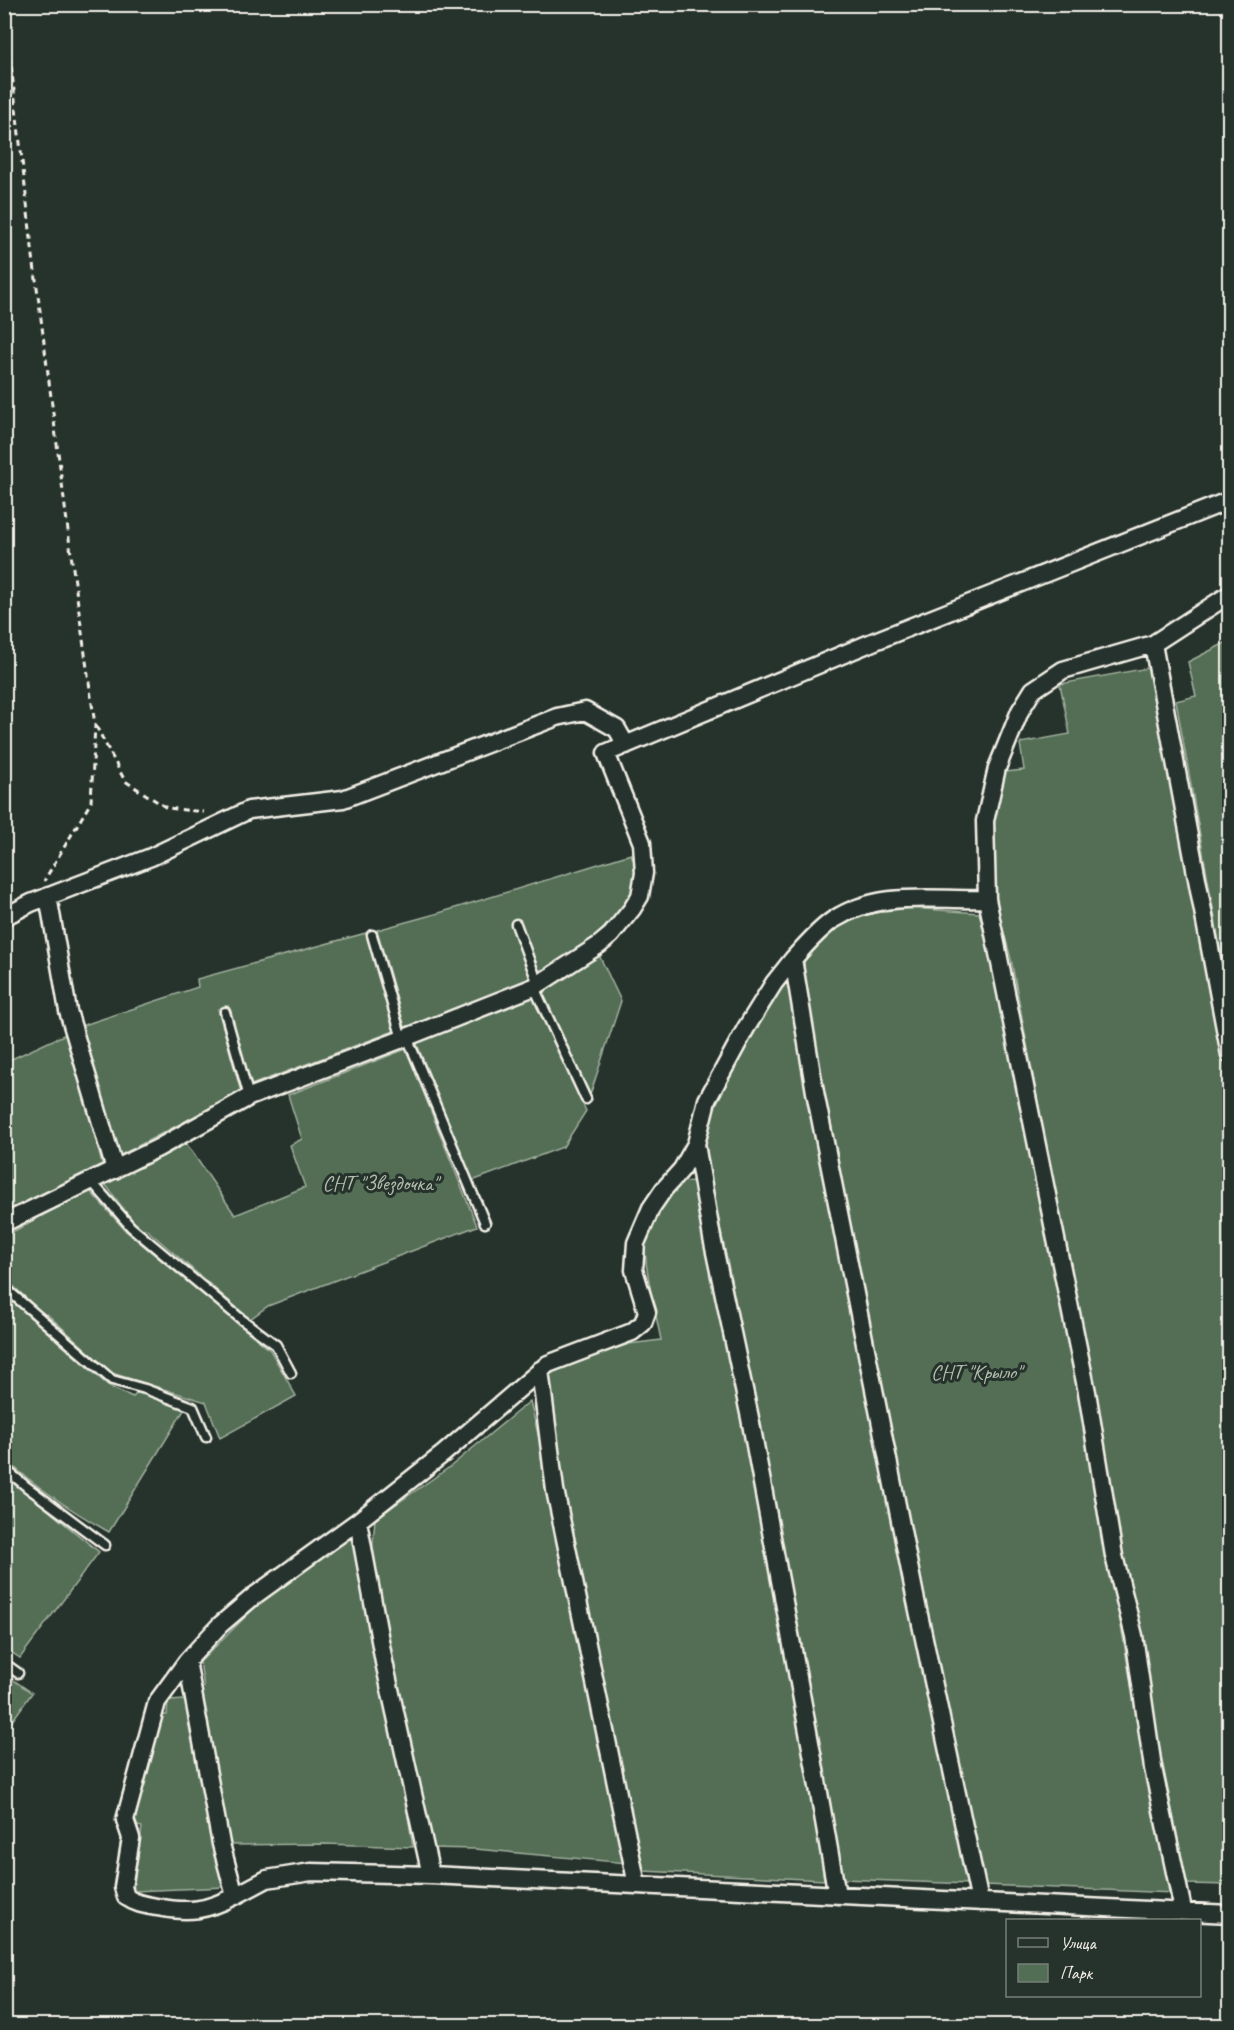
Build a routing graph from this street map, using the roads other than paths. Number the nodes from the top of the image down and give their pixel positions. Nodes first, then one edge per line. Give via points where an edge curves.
1 (1227, 504) edge
2 (1230, 594) edge
3 (1153, 644) junction
4 (626, 745) junction
5 (48, 896) junction
6 (987, 899) junction
7 (4, 917) edge
8 (516, 924) dead end
9 (372, 935) dead end
10 (793, 959) junction
11 (536, 985) junction
12 (225, 1012) dead end
13 (405, 1038) junction
14 (1230, 1055) edge
15 (249, 1097) junction
16 (586, 1099) dead end
17 (696, 1144) junction
18 (115, 1170) junction
19 (91, 1181) junction
20 (4, 1223) edge
21 (485, 1223) dead end
22 (4, 1287) edge
23 (540, 1370) junction
24 (291, 1373) dead end
25 (206, 1437) dead end
26 (4, 1468) edge
27 (358, 1521) junction
28 (105, 1545) dead end
29 (187, 1661) junction
30 (4, 1663) edge
31 (18, 1673) dead end
32 (431, 1875) junction
33 (637, 1886) junction
34 (837, 1895) junction
35 (235, 1896) junction
36 (981, 1902) junction
37 (1183, 1910) junction
38 (1230, 1914) edge

1 - 4 street via 875,641
2 - 3 street
3 - 6 street via 1063,670 1034,690 1020,711 997,768 985,821
3 - 14 street
4 - 5 street via 617,729 585,711 557,717 342,799 249,810 151,857
4 - 11 street via 606,753 642,843 644,873 640,896 611,935
5 - 7 street
5 - 18 street via 68,1011
6 - 10 street via 902,898 873,903 833,920
6 - 37 street via 1087,1392 1114,1556 1134,1636 1153,1768
8 - 11 lane
9 - 13 lane
10 - 17 street via 757,1010 707,1100
10 - 36 street via 815,1092 915,1596
11 - 13 street
11 - 16 lane
12 - 15 lane
13 - 15 street
13 - 21 lane
15 - 18 street
17 - 23 street via 651,1208 636,1243 634,1270 647,1312 643,1323 632,1332
17 - 34 street
18 - 19 street
19 - 20 street
19 - 24 lane via 131,1227 276,1345
22 - 25 lane via 112,1380 193,1407
23 - 27 street
23 - 33 street via 555,1490
26 - 28 lane
27 - 29 street via 254,1596
27 - 32 street via 384,1662
29 - 35 street via 220,1844
29 - 35 street via 157,1702 147,1734 125,1820 131,1838 123,1887 126,1898 135,1903 181,1911 217,1905
30 - 31 lane
32 - 33 street
32 - 35 street via 311,1872 267,1879
33 - 34 street
34 - 36 street
36 - 37 street
37 - 38 street

